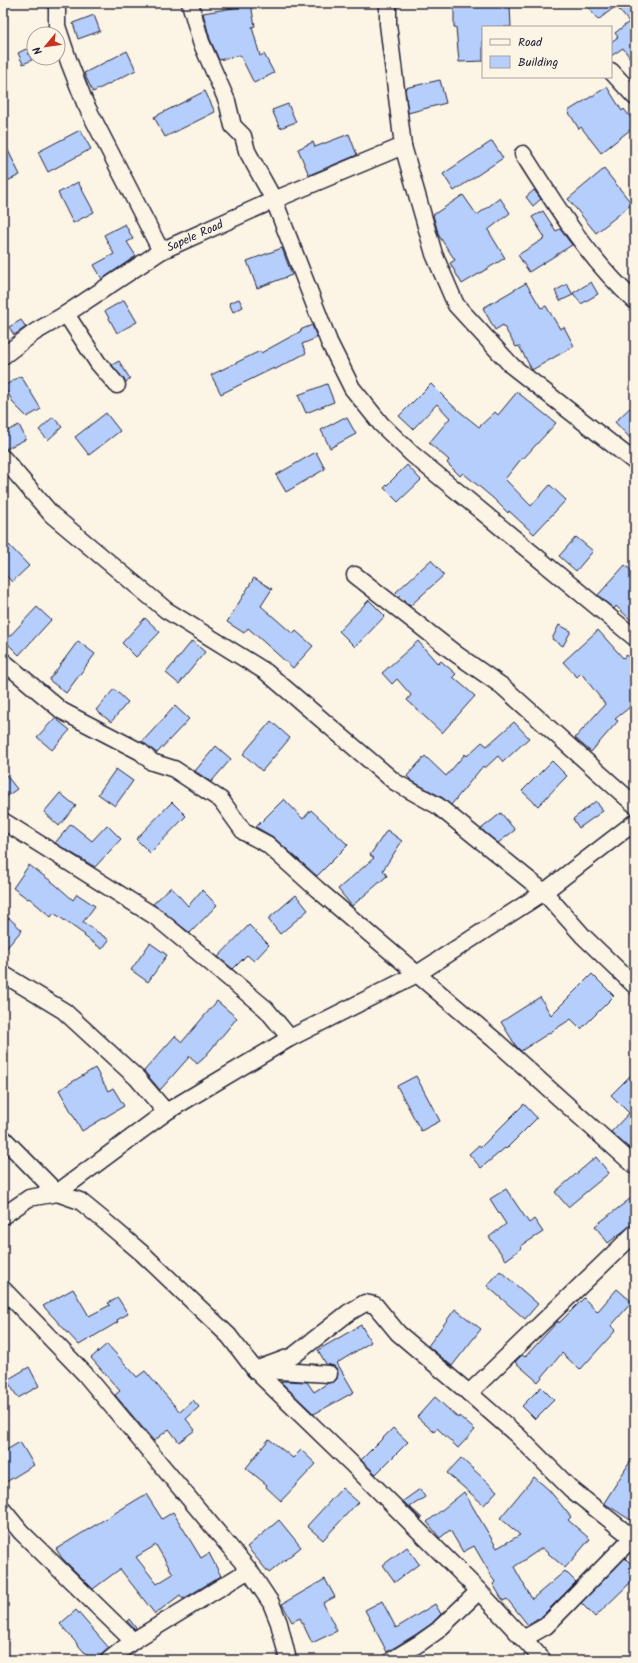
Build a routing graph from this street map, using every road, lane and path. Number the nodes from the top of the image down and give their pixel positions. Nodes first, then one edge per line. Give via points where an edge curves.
1 (57, 3) edge
2 (190, 3) edge
3 (388, 3) edge
4 (612, 72) edge
5 (635, 97) edge
6 (403, 146) junction
7 (523, 154) dead end
8 (274, 200) junction
9 (161, 251) junction
10 (635, 301) edge
11 (66, 314) junction
12 (3, 356) edge
13 (117, 385) dead end
14 (3, 458) edge
15 (635, 462) edge
16 (356, 575) dead end
17 (635, 638) edge
18 (3, 661) edge
19 (635, 805) edge
20 (3, 821) edge
21 (635, 822) edge
22 (544, 892) junction
23 (3, 974) edge
24 (418, 974) junction
25 (635, 986) edge
26 (290, 1038) junction
27 (166, 1112) junction
28 (3, 1138) edge
29 (635, 1166) edge
30 (57, 1193) junction
31 (3, 1216) edge
32 (635, 1233) edge
33 (3, 1289) edge
34 (255, 1370) junction
35 (329, 1374) dead end
36 (469, 1393) junction
37 (3, 1510) edge
38 (634, 1539) edge
39 (249, 1570) junction
40 (479, 1591) junction
41 (523, 1639) junction
42 (133, 1641) junction
43 (109, 1660) edge
44 (288, 1660) edge
45 (392, 1660) edge
46 (543, 1660) edge

1 - 9 street via 57,26 85,103
2 - 8 street via 201,42 227,101 233,126 243,136 247,150
3 - 6 street via 388,24
4 - 5 street
6 - 8 street, Sapele Road
6 - 15 street via 434,254 456,305 512,366
7 - 10 street via 552,199 600,264 616,284
8 - 9 street, Sapele Road
8 - 17 street via 332,348 352,388 381,424 412,454
9 - 11 street, Sapele Road
11 - 12 street, Sapele Road via 35,332
11 - 13 street via 98,363
14 - 22 street via 52,515 166,610 266,672 395,782 438,806
16 - 19 street via 456,654 502,686
18 - 24 street via 62,711 141,752 152,762 174,769 221,800 244,832 267,844
20 - 26 street via 156,917 266,1009
21 - 22 street
22 - 24 street
22 - 25 street via 583,936
23 - 27 street via 64,1011 137,1078
24 - 26 street
24 - 29 street
26 - 27 street
27 - 30 street
28 - 30 street
30 - 31 street via 28,1198
30 - 34 street via 80,1201 143,1254 229,1336
32 - 36 street
33 - 39 street via 85,1374
34 - 35 street
34 - 36 street via 293,1356 348,1313 365,1303 375,1305 398,1333
34 - 40 street
36 - 38 street via 517,1435 571,1489
37 - 42 street via 21,1532
38 - 41 street via 546,1626
39 - 42 street
39 - 44 street via 271,1603
40 - 41 street
40 - 45 street via 437,1631
41 - 46 street
42 - 43 street

